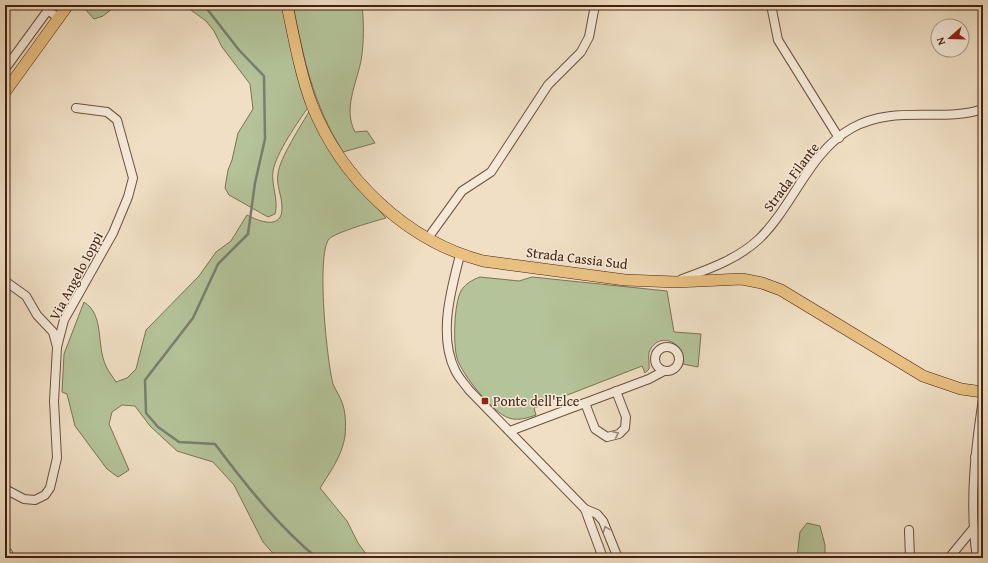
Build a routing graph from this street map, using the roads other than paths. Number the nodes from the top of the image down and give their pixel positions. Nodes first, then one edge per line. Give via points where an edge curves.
1 (68, 5) edge
2 (287, 5) edge
3 (595, 5) edge
4 (771, 5) edge
5 (50, 8) edge
6 (58, 18) junction
7 (5, 69) edge
8 (5, 92) edge
9 (76, 108) dead end
10 (983, 109) edge
11 (838, 138) junction
12 (428, 238) junction
13 (460, 255) junction
14 (5, 281) edge
15 (676, 282) junction
16 (57, 347) junction
17 (664, 371) dead end
18 (616, 391) junction
19 (983, 392) edge
20 (983, 399) edge
21 (585, 403) junction
22 (510, 431) junction
23 (979, 457) edge
24 (5, 489) edge
25 (584, 509) junction
26 (909, 530) dead end
27 (972, 530) junction
28 (603, 558) edge
29 (618, 558) edge
30 (910, 558) edge
31 (949, 558) edge
32 (977, 558) edge

1 - 6 main road
2 - 12 main road, Strada Cassia Sud via 312,104 324,132 354,177 404,224
3 - 12 street via 589,37 581,52 548,84 492,172 462,192
4 - 11 street via 778,40
5 - 6 street
5 - 7 street
6 - 8 main road
9 - 16 street, Via Angelo Ioppi via 107,112 117,120 133,178 113,233 64,320
10 - 11 street, Strada Filante via 955,114 909,115 869,120
11 - 15 street, Strada Filante via 809,170 759,239 717,266
12 - 13 main road, Strada Cassia Sud
13 - 15 main road, Strada Cassia Sud via 625,280
13 - 22 street via 448,318 448,349 455,370 469,390
14 - 16 street via 26,296 37,315 53,332
15 - 19 main road, Strada Cassia Sud via 742,279 762,283 780,290 922,376 962,389
16 - 24 street, Via Angelo Ioppi via 54,401 57,458 52,483 45,496 35,500 24,499
17 - 18 street
18 - 21 street
21 -> 18 street via 595,429 607,437 618,434 625,428 626,417
20 - 23 street
21 - 22 street
22 - 25 street
23 - 27 street
25 - 28 street
29 -> 25 street via 603,521 597,514
26 - 30 street
27 - 31 street
27 - 32 street

